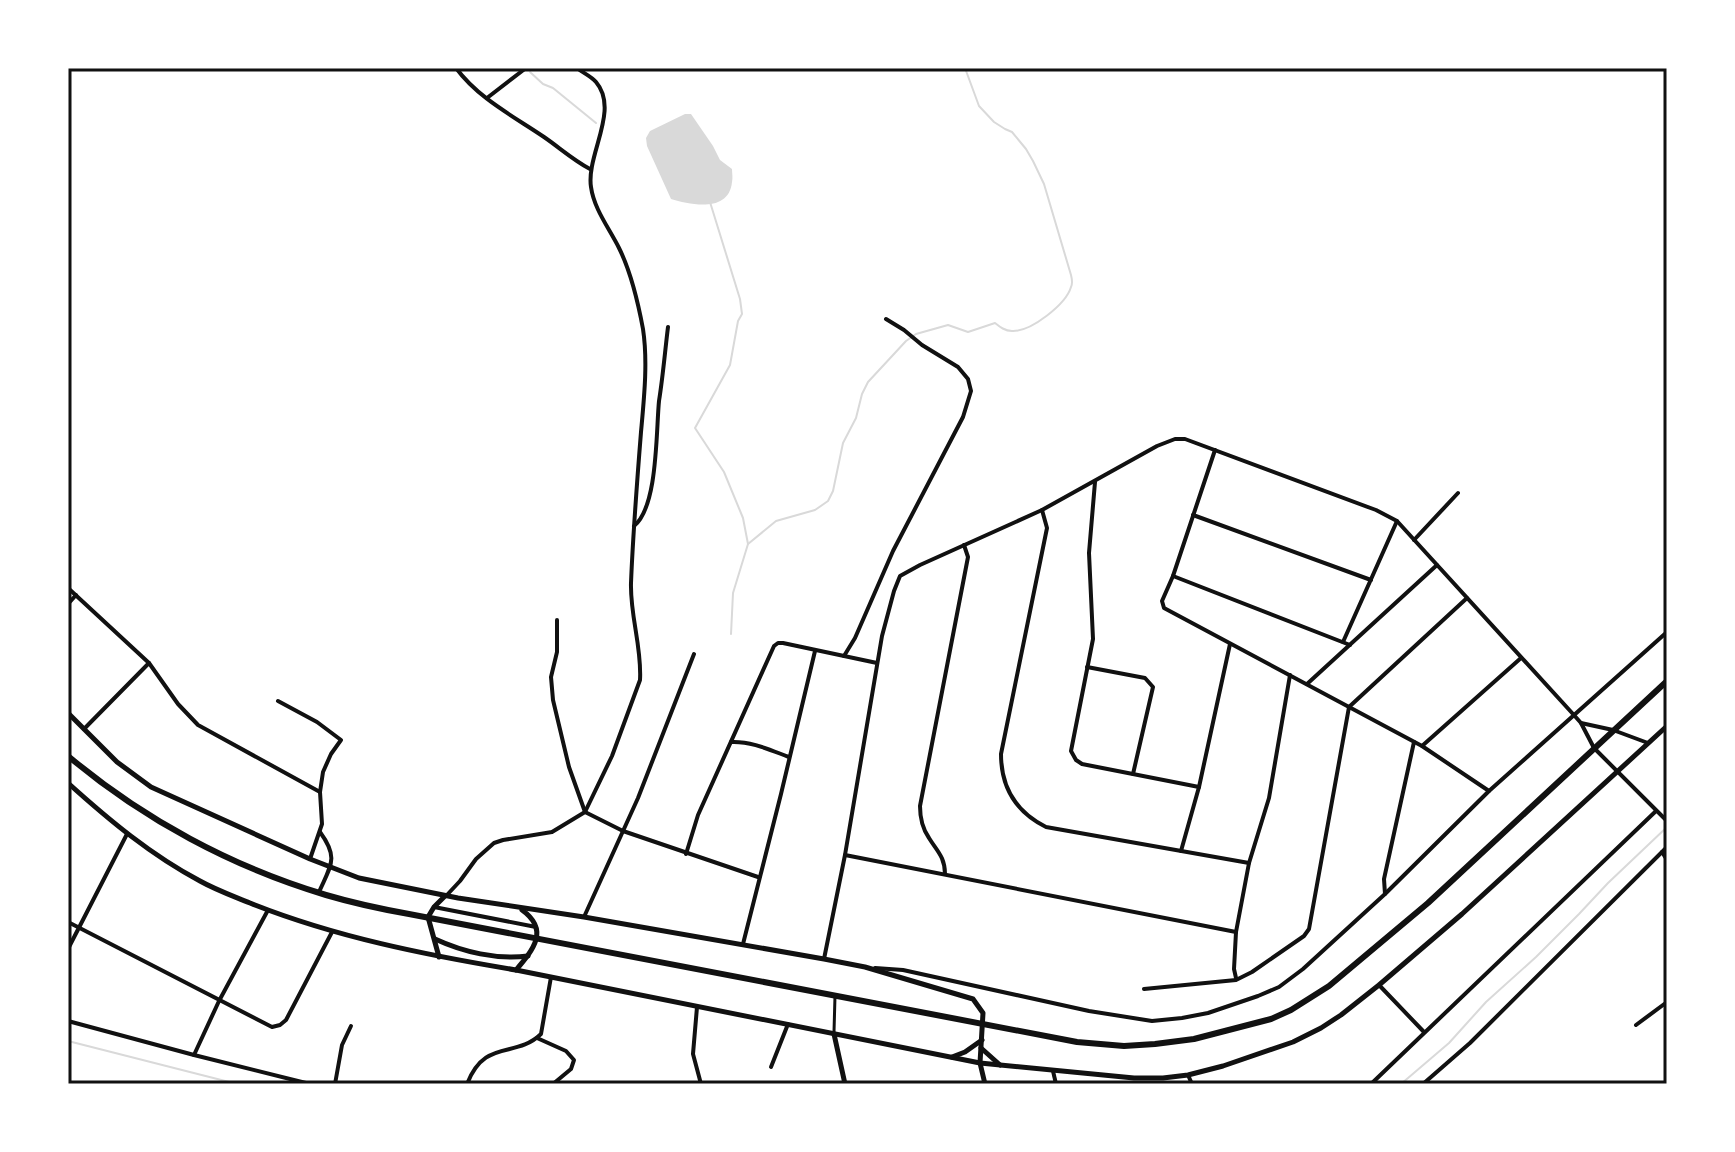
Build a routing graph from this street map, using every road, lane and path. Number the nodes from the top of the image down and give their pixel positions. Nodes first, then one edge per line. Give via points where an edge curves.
1 (456, 68) edge
2 (526, 68) edge
3 (577, 68) edge
4 (487, 98) junction
5 (590, 169) junction
6 (886, 319) dead end
7 (668, 327) dead end
8 (1215, 450) junction
9 (1095, 482) junction
10 (1458, 493) dead end
11 (1042, 510) junction
12 (1193, 515) junction
13 (1397, 521) junction
14 (634, 526) junction
15 (1414, 540) junction
16 (964, 545) junction
17 (1437, 565) junction
18 (1173, 576) junction
19 (1371, 580) junction
20 (68, 588) edge
21 (76, 595) junction
22 (1467, 598) junction
23 (68, 604) edge
24 (557, 620) dead end
25 (1667, 632) edge
26 (1343, 642) junction
27 (1230, 644) junction
28 (1350, 645) junction
29 (815, 651) junction
30 (694, 654) dead end
31 (844, 656) junction
32 (1521, 658) junction
33 (149, 663) junction
34 (877, 663) junction
35 (1087, 667) junction
36 (1290, 675) junction
37 (1667, 681) edge
38 (1307, 684) junction
39 (278, 701) dead end
40 (1349, 707) junction
41 (68, 713) edge
42 (1573, 714) junction
43 (1581, 723) junction
44 (1667, 726) edge
45 (84, 729) junction
46 (1613, 730) junction
47 (735, 733) junction
48 (731, 742) junction
49 (741, 742) junction
50 (1414, 742) junction
51 (1648, 743) junction
52 (1422, 746) junction
53 (1594, 748) junction
54 (68, 756) edge
55 (789, 757) junction
56 (1617, 770) junction
57 (1133, 774) junction
58 (68, 783) edge
59 (1199, 787) junction
60 (1489, 791) junction
61 (320, 792) junction
62 (585, 812) junction
63 (1658, 812) junction
64 (1667, 821) edge
65 (623, 831) junction
66 (320, 832) junction
67 (127, 834) junction
68 (1667, 847) edge
69 (1181, 851) junction
70 (1662, 852) junction
71 (686, 854) junction
72 (845, 855) junction
73 (310, 859) junction
74 (1667, 860) edge
75 (1249, 863) junction
76 (329, 868) junction
77 (945, 874) junction
78 (758, 877) junction
79 (319, 893) junction
80 (1385, 894) junction
81 (446, 896) junction
82 (434, 907) junction
83 (518, 908) junction
84 (268, 910) junction
85 (428, 917) junction
86 (584, 917) junction
87 (68, 922) edge
88 (536, 927) junction
89 (79, 928) junction
90 (332, 932) junction
91 (1236, 932) junction
92 (435, 939) junction
93 (537, 939) junction
94 (743, 944) junction
95 (68, 949) edge
96 (528, 956) junction
97 (439, 957) junction
98 (824, 959) junction
99 (865, 967) junction
100 (516, 970) junction
101 (551, 977) junction
102 (1236, 980) junction
103 (1379, 985) junction
104 (1144, 989) dead end
105 (835, 996) junction
106 (219, 1001) junction
107 (1667, 1002) edge
108 (697, 1007) junction
109 (68, 1021) edge
110 (788, 1024) junction
111 (1636, 1025) dead end
112 (351, 1026) dead end
113 (1424, 1032) junction
114 (834, 1034) junction
115 (537, 1038) junction
116 (982, 1044) junction
117 (194, 1055) junction
118 (951, 1057) junction
119 (980, 1063) junction
120 (1001, 1065) junction
121 (771, 1067) dead end
122 (1053, 1071) junction
123 (1188, 1075) junction
124 (310, 1084) edge
125 (335, 1084) edge
126 (467, 1084) edge
127 (553, 1084) edge
128 (701, 1084) edge
129 (845, 1084) edge
130 (985, 1084) edge
131 (1056, 1084) edge
132 (1192, 1084) edge
133 (1371, 1084) edge
134 (1423, 1084) edge

1 - 4 street
2 - 4 street
3 - 5 street via 598,85 604,100
4 - 5 street
5 - 14 street via 594,201 620,251 643,332
6 - 31 street via 964,373 971,391 963,417
7 - 14 street via 654,467 643,517
8 - 9 street via 1175,439
8 - 12 street
8 - 13 street
9 - 11 street
9 - 35 street via 1089,553 1093,639
10 - 15 street
11 - 16 street
11 - 69 street via 1047,528 1001,754 1007,788 1015,803 1046,827
12 - 18 street
12 - 19 street
13 - 15 street
13 - 19 street
14 - 62 street via 631,604 640,680
15 - 17 street
16 - 34 street via 900,576
16 - 77 street via 968,557 920,806
17 - 22 street
17 - 28 street
18 - 26 street
18 - 27 street via 1162,605
19 - 26 street
20 - 21 street
21 - 23 street
21 - 33 street
22 - 32 street
22 - 40 street
24 - 62 street via 553,700
25 - 42 street
26 - 28 street
27 - 36 street
27 - 59 street
28 - 38 street
29 - 31 street
29 - 47 street via 783,643 774,646
29 - 55 street
30 - 65 street
31 - 34 street
32 - 42 street
32 - 52 street
33 - 45 street
33 - 61 street via 198,725
34 - 72 street
35 - 57 street via 1072,754 1082,764
35 - 57 street via 1145,678 1153,687
36 - 38 street
36 - 75 street via 1269,798
37 - 46 highway
38 - 40 street
39 - 61 street via 341,740 323,772
40 - 50 street
40 - 102 street via 1309,929
41 - 45 street
42 - 43 street
42 - 60 street
43 - 46 street
43 - 53 street
44 - 51 street
45 - 73 street via 151,787
46 - 51 street
46 - 53 highway
47 - 48 street
47 - 49 street
48 - 49 street
48 - 71 street
49 - 55 street
50 - 52 street
50 - 80 street
51 - 56 street
52 - 60 street
53 - 56 street
53 - 105 highway via 1428,903 1329,986 1291,1010 1246,1026 1194,1039 1124,1046 1077,1042
54 - 79 highway via 117,794 207,848
55 - 78 street
56 - 63 street
56 - 103 street
57 - 59 street
58 - 67 street
59 - 69 street
60 - 80 street
61 - 66 street
62 - 65 street
62 - 81 street via 552,832 494,843
63 - 64 street
63 - 113 street
65 - 71 street
65 - 86 street
66 - 73 street
66 - 76 street via 331,850
67 - 84 street via 202,882
67 - 89 street
68 - 70 street
69 - 75 street
70 - 74 street
70 - 134 street
71 - 78 street
72 - 77 street
72 - 98 street
73 - 76 street
75 - 91 street
76 - 79 street
76 - 81 street
77 - 91 street
78 - 94 street
79 - 85 highway
80 - 99 street via 1279,987 1182,1018 1152,1021 1089,1011 903,970
81 - 82 street
81 - 83 street
82 - 85 street
82 - 88 street
83 - 86 street
83 - 88 street
84 - 90 street
84 - 106 street
85 - 92 street
85 - 93 highway
86 - 94 street
87 - 89 street
88 - 93 street
89 - 95 street
89 - 106 street
90 - 97 street
90 - 106 street via 280,1025 272,1027
91 - 102 street
92 - 96 street via 487,954
92 - 97 street
93 - 96 street
93 - 105 highway
94 - 98 street
96 - 100 street
97 - 100 street
98 - 99 street
99 - 116 street via 973,999 983,1013
100 - 101 street
101 - 108 street
101 - 115 street
102 - 104 street
103 - 113 street
103 - 123 street via 1341,1015 1293,1042
105 - 114 street
106 - 117 street
107 - 111 street
108 - 110 street
108 - 128 street via 693,1054
109 - 117 street
110 - 114 street
110 - 121 street
112 - 125 street
113 - 133 street
114 - 118 street
114 - 129 street
115 - 126 street via 483,1059
115 - 127 street via 574,1060
116 - 118 street
116 - 119 street
116 - 120 street
117 - 124 street
118 - 119 street
119 - 120 street
119 - 130 street
120 - 122 street
122 - 123 street via 1134,1078
122 - 131 street
123 - 132 street

